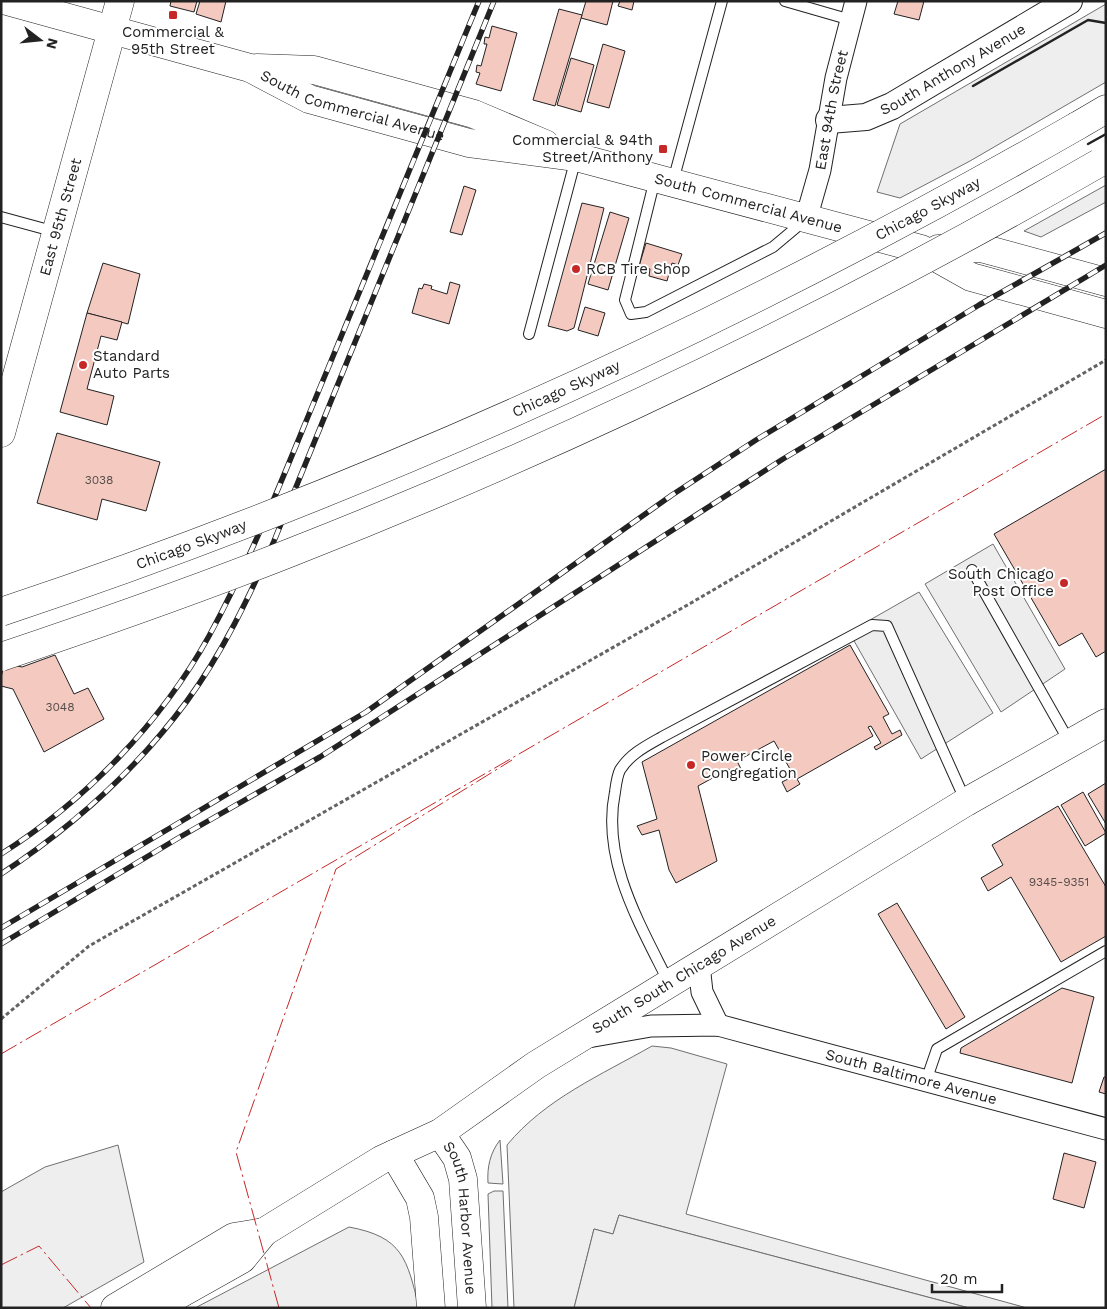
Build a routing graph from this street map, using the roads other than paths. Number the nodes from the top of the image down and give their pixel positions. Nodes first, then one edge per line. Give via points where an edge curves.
1 (7, 1) edge
2 (120, 1) edge
3 (722, 1) edge
4 (785, 1) edge
5 (1069, 1) edge
6 (854, 11) edge
7 (112, 30) junction
8 (1106, 109) edge
9 (830, 120) junction
10 (576, 157) junction
11 (1102, 161) edge
12 (664, 181) junction
13 (1, 217) edge
14 (806, 219) junction
15 (56, 233) junction
16 (921, 249) junction
17 (1106, 282) edge
18 (1106, 314) edge
19 (529, 334) dead end
20 (3, 423) edge
21 (972, 570) dead end
22 (1, 612) edge
23 (1, 658) edge
24 (1106, 723) edge
25 (1070, 744) junction
26 (966, 802) junction
27 (1106, 951) edge
28 (700, 966) junction
29 (669, 984) junction
30 (718, 1025) junction
31 (581, 1038) junction
32 (926, 1081) junction
33 (1106, 1129) edge
34 (440, 1133) junction
35 (394, 1154) junction
36 (264, 1232) junction
37 (115, 1308) edge
38 (155, 1308) edge
39 (431, 1308) edge
40 (472, 1308) edge

1 - 7 main road, South Commercial Avenue
2 - 7 main road, East 95th Street
3 - 12 lane
4 - 6 lane
5 - 9 street, South Anthony Avenue via 892,106 866,117
6 - 9 street, East 94th Street via 836,78
7 - 10 main road, South Commercial Avenue via 250,68 314,70 474,114
7 - 15 main road, East 95th Street
8 - 22 main road, Chicago Skyway, bridge via 982,180 807,273 585,381 420,454 270,515
9 - 14 street, East 94th Street
10 - 12 main road, South Commercial Avenue
10 - 19 lane
11 - 23 main road, bridge via 1003,218 826,311 603,420 291,553
12 - 14 main road, South Commercial Avenue
12 - 14 lane via 626,300 631,314 646,312 773,247
13 - 15 lane
14 - 16 main road, South Commercial Avenue
15 - 20 main road, East 95th Street
16 - 17 main road, South Commercial Avenue via 981,248
16 - 18 main road, South Commercial Avenue via 971,277
21 - 25 lane
24 - 25 main road, South South Chicago Avenue
25 - 26 main road, South South Chicago Avenue
26 - 28 main road, South South Chicago Avenue
26 - 29 lane via 887,626 872,625 630,756 619,771 612,804 612,834 628,898
27 - 32 lane via 937,1049
28 - 29 main road, South South Chicago Avenue
28 - 30 street via 702,992
29 - 31 main road, South South Chicago Avenue
30 - 31 street, South Baltimore Avenue via 651,1026
30 - 32 street, South Baltimore Avenue
31 - 34 main road, South South Chicago Avenue via 536,1065
32 - 33 street, South Baltimore Avenue
34 - 35 main road, South South Chicago Avenue
34 - 40 main road, South Harbor Avenue via 457,1158 463,1179
35 - 36 main road, South South Chicago Avenue
35 - 39 main road via 420,1198
36 - 37 main road, South South Chicago Avenue via 234,1237
36 - 38 main road, South South Chicago Avenue via 242,1259

